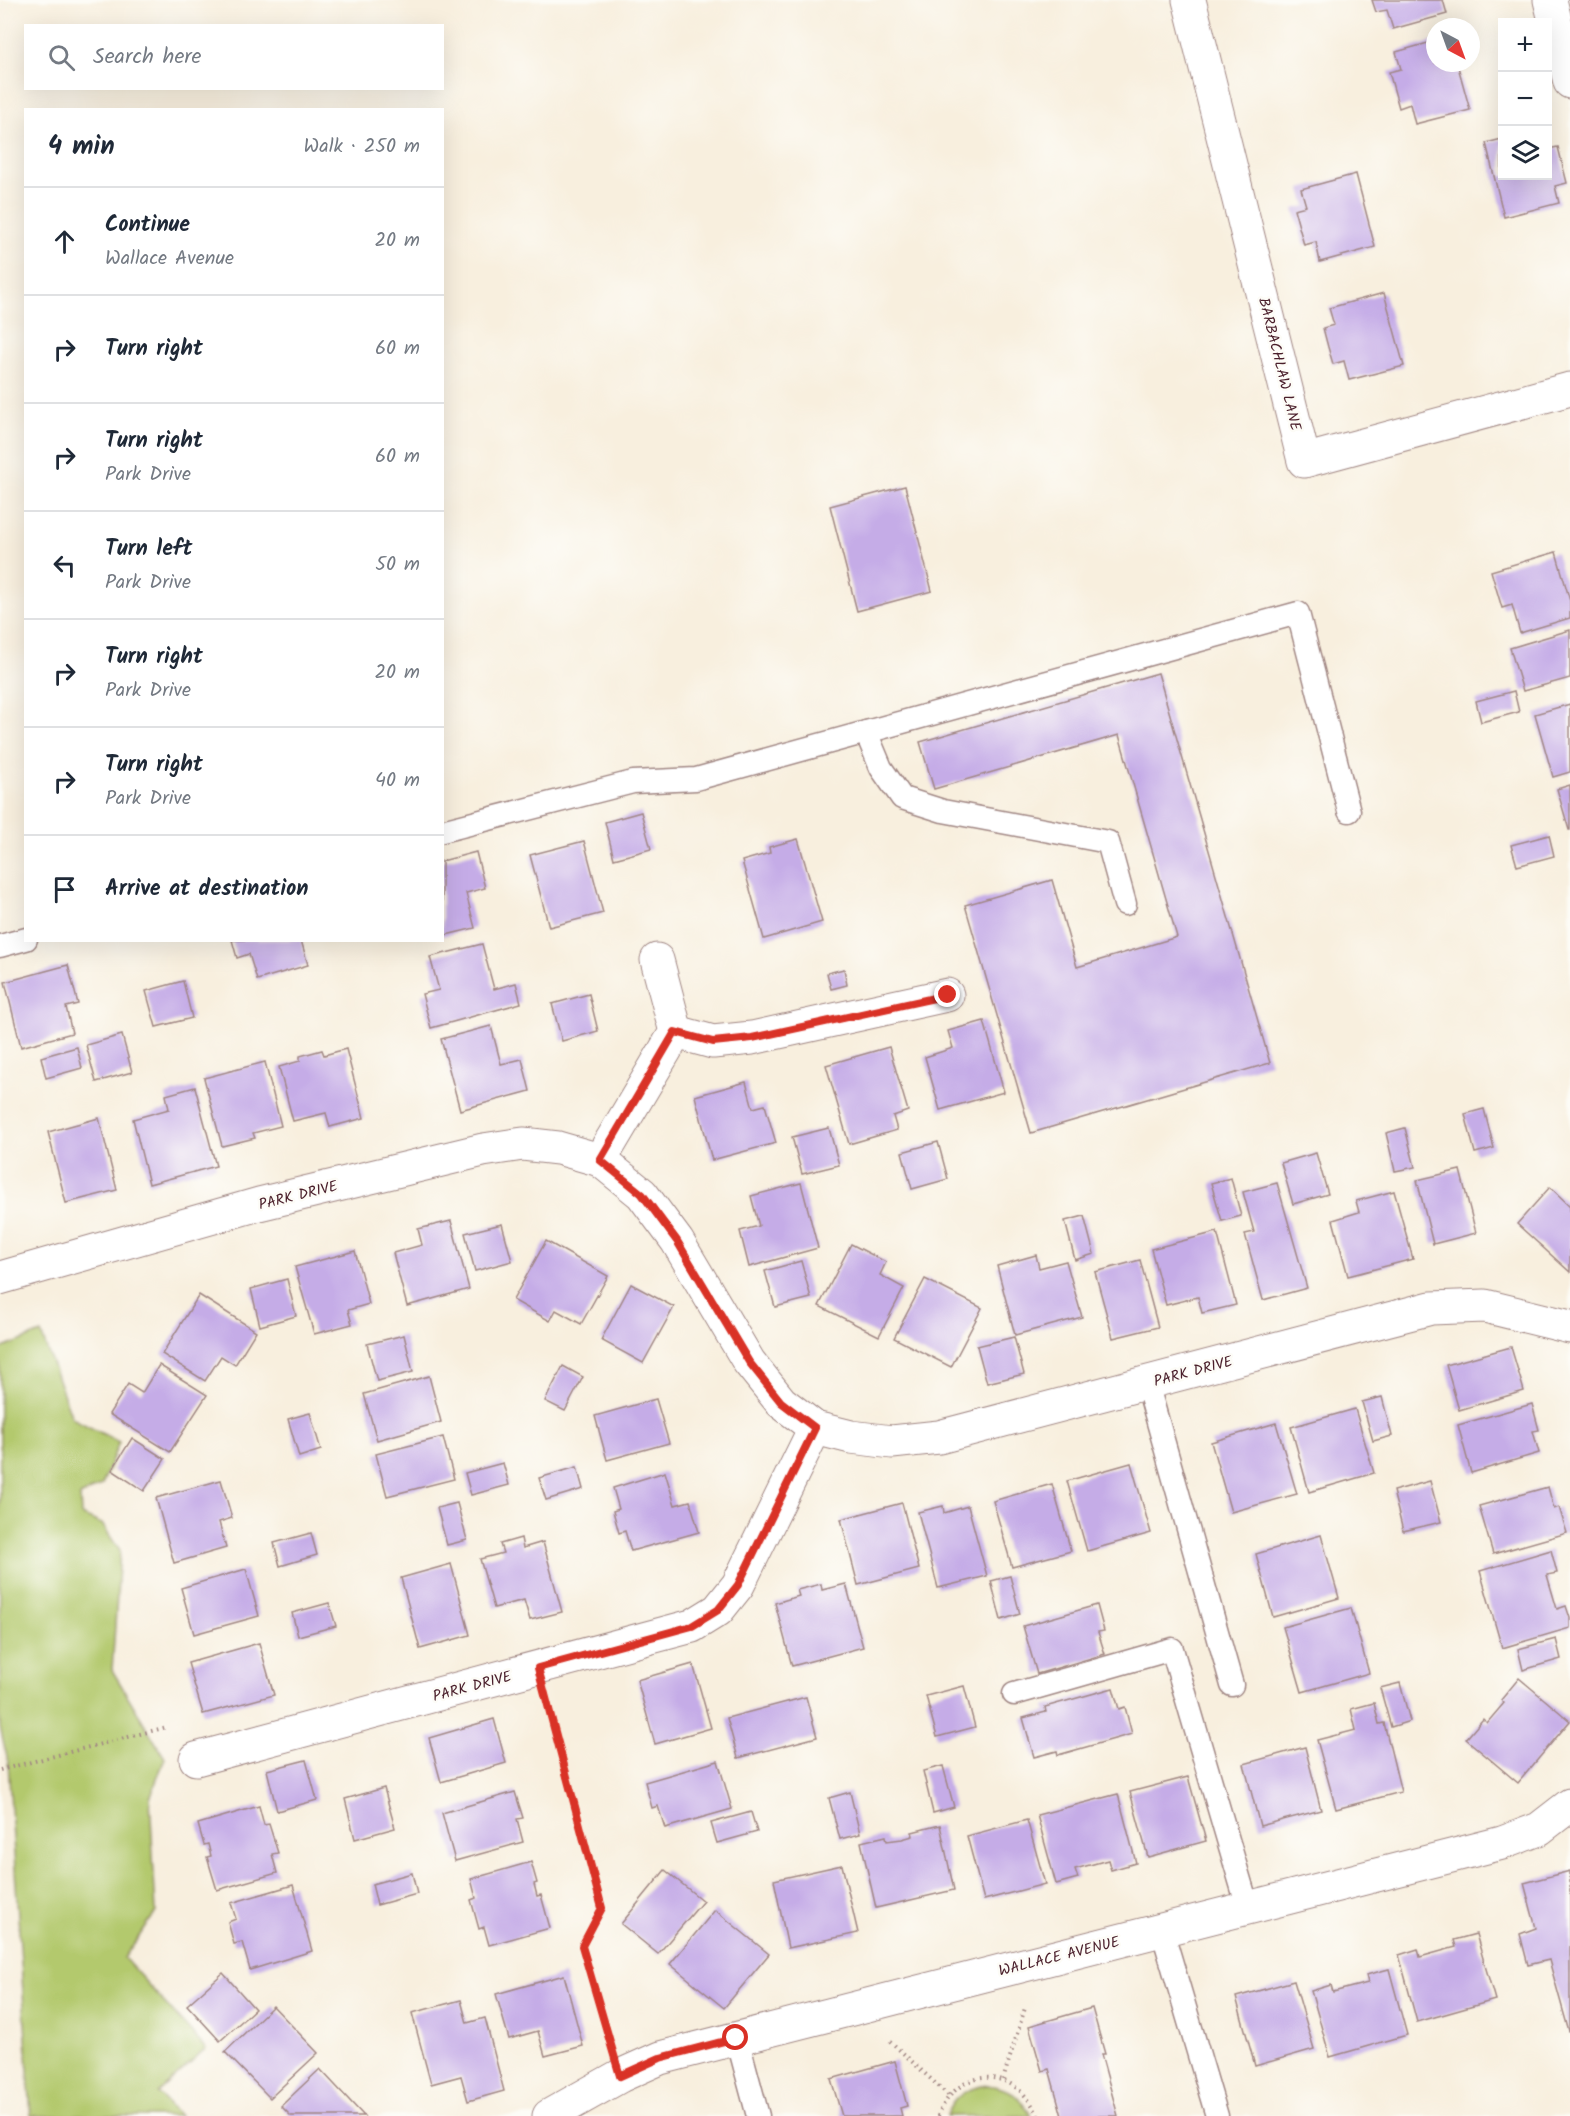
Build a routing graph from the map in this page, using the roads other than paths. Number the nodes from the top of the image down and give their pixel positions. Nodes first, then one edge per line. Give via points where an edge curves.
1 (1189, 0) edge
2 (1550, 0) edge
3 (1570, 82) edge
4 (1570, 389) edge
5 (866, 732) junction
6 (1350, 811) dead end
7 (444, 830) edge
8 (1125, 904) dead end
9 (24, 940) edge
10 (0, 946) edge
11 (657, 960) dead end
12 (948, 995) dead end
13 (675, 1032) junction
14 (600, 1160) junction
15 (0, 1278) edge
16 (1570, 1327) edge
17 (1147, 1383) junction
18 (815, 1428) junction
19 (1232, 1685) dead end
20 (1014, 1694) dead end
21 (196, 1759) dead end
22 (1570, 1805) edge
23 (1248, 1908) junction
24 (1162, 1930) junction
25 (736, 2038) junction
26 (549, 2116) edge
27 (758, 2116) edge
28 (1217, 2116) edge

1 - 4 street, BARBACHLAW LANE via 1304,461
2 - 3 street
5 - 6 lane via 1298,613
5 - 7 lane via 696,779 633,782
5 - 8 lane via 881,768 902,798 943,811 1108,842
9 - 10 lane
11 - 13 street
12 - 13 street via 752,1038 713,1042
13 - 14 street
14 - 15 street, PARK DRIVE via 558,1148 523,1144 483,1150 259,1204
14 - 18 street, PARK DRIVE via 642,1194 677,1241 749,1362 781,1402
16 - 17 street, PARK DRIVE via 1485,1306 1431,1308
17 - 18 street, PARK DRIVE via 939,1437 892,1442
17 - 19 lane
18 - 21 street, PARK DRIVE via 738,1585 718,1610 692,1626
20 - 23 lane via 1172,1649
22 - 23 street, WALLACE AVENUE via 1539,1829 1502,1843
23 - 24 street, WALLACE AVENUE
24 - 25 street, WALLACE AVENUE
24 - 28 lane
25 - 26 street, WALLACE AVENUE via 660,2058
25 - 27 lane

